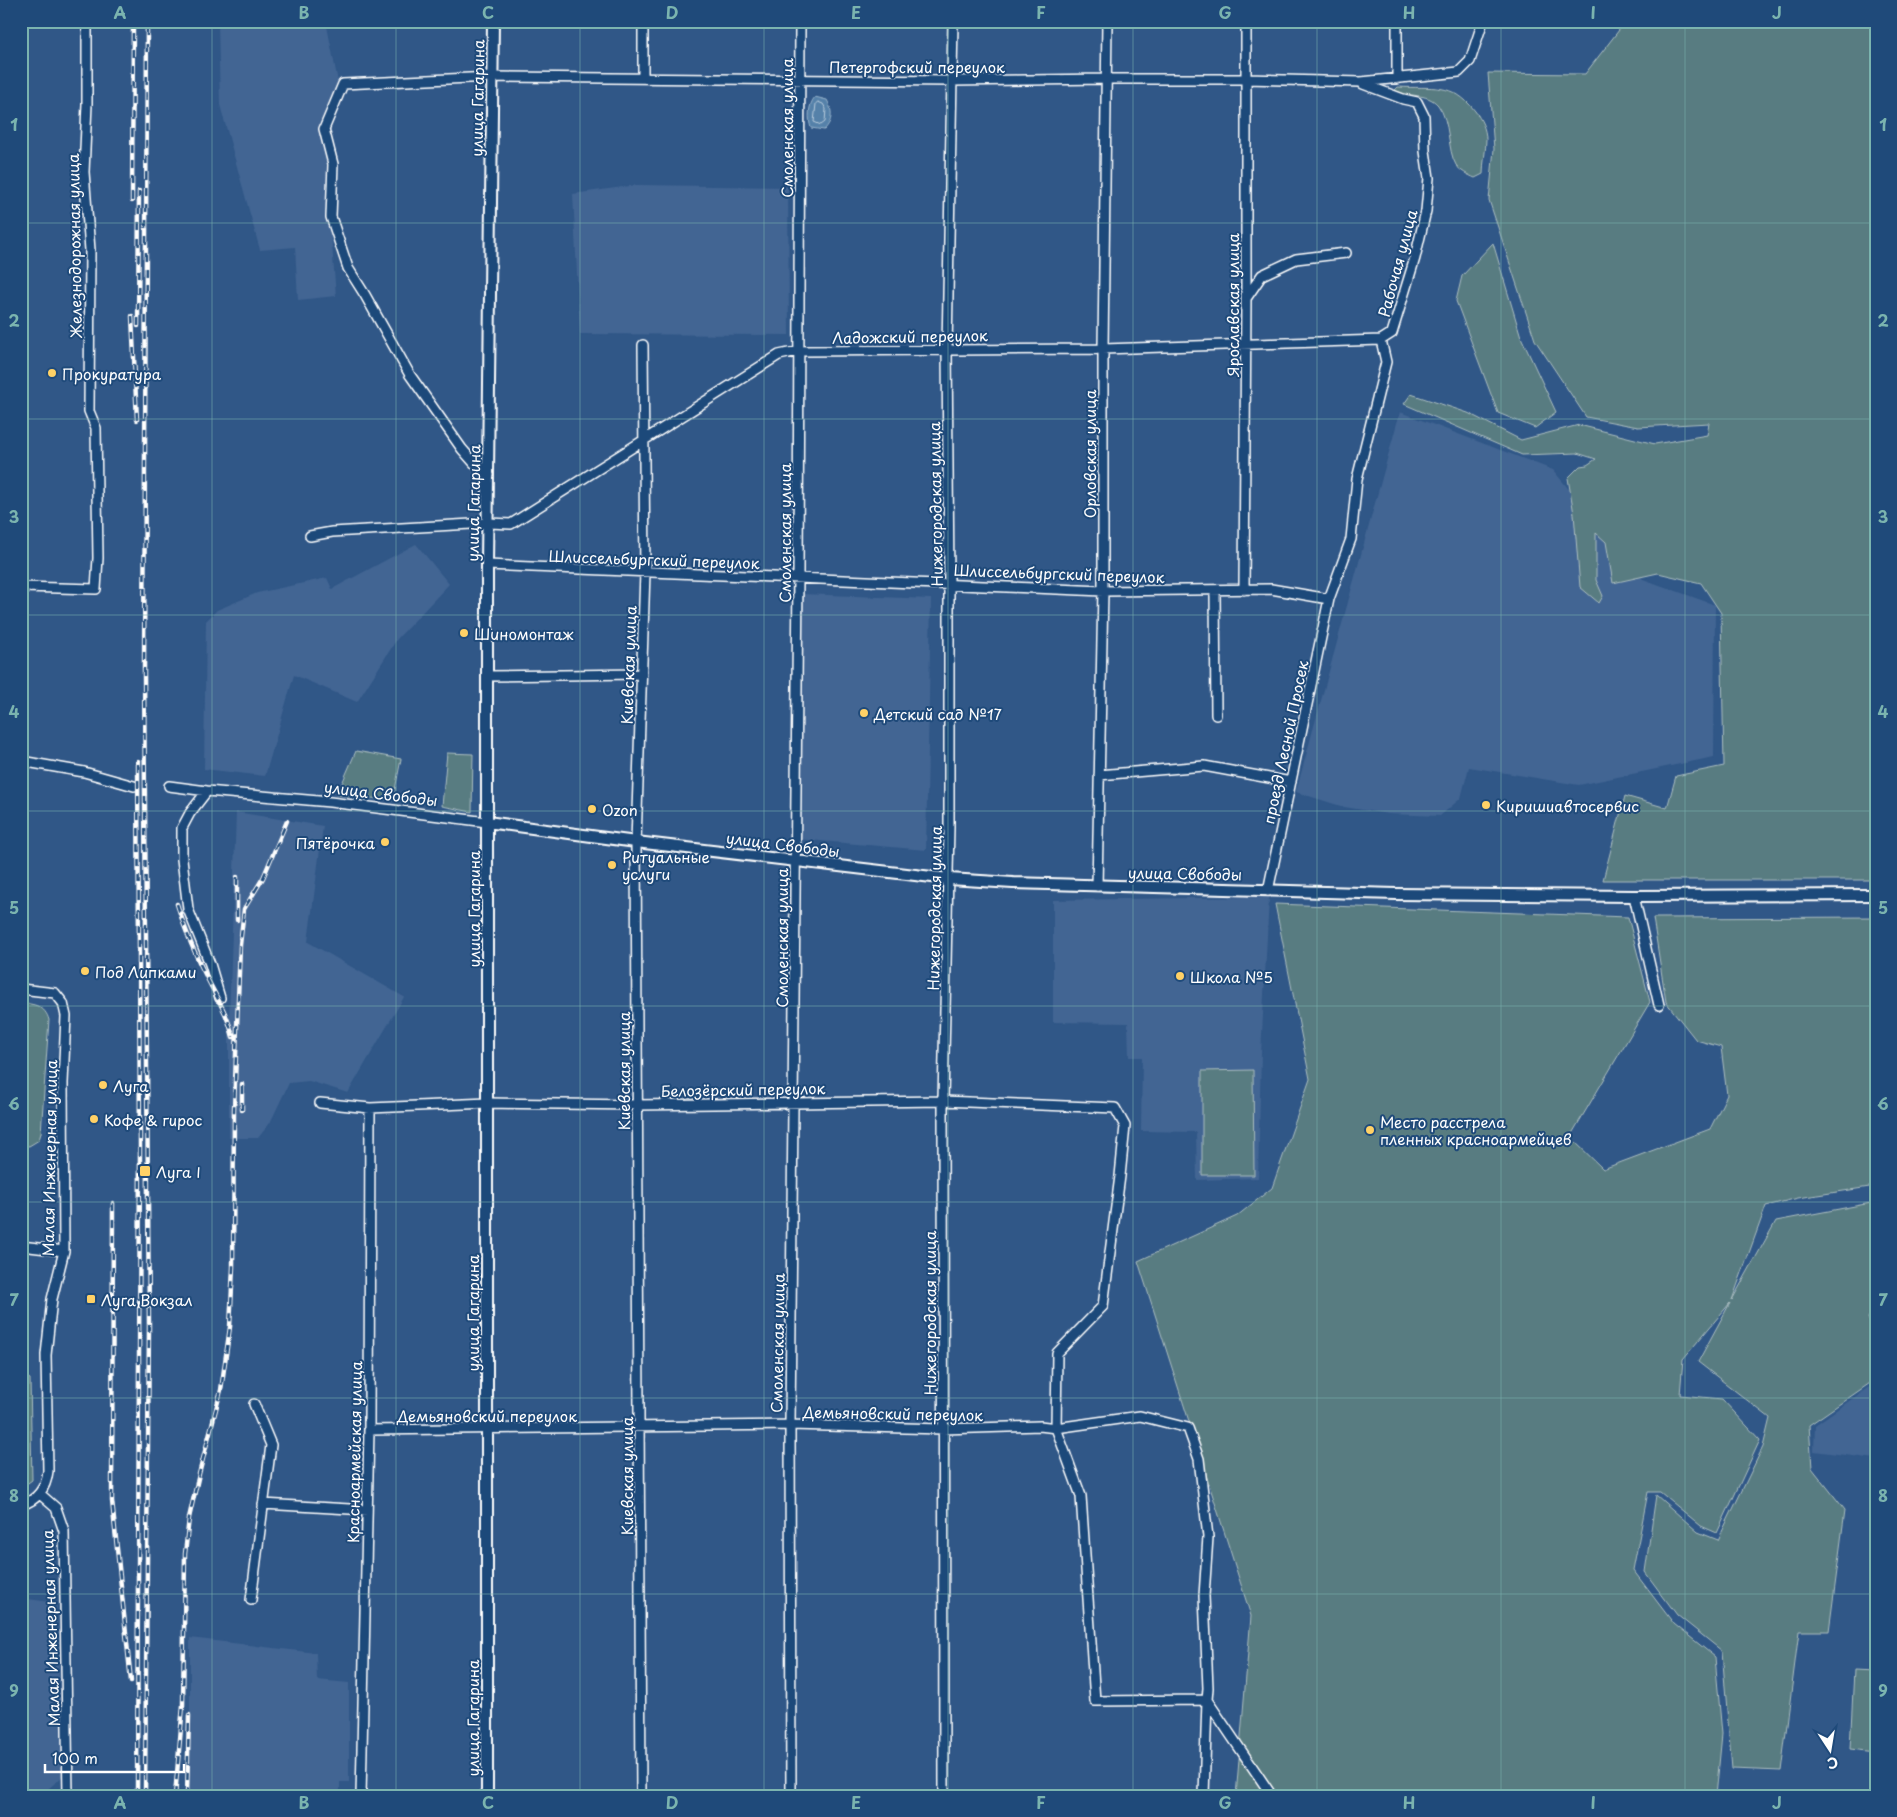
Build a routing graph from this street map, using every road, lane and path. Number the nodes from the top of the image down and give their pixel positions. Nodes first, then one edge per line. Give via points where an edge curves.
1 (88, 21) edge
2 (493, 21) edge
3 (643, 21) edge
4 (800, 21) edge
5 (953, 21) edge
6 (1107, 21) edge
7 (1246, 21) edge
8 (1397, 21) edge
9 (1483, 21) edge
10 (491, 77) junction
11 (643, 78) junction
12 (1107, 79) junction
13 (1246, 79) junction
14 (1397, 79) junction
15 (801, 80) junction
16 (952, 81) junction
17 (1361, 82) junction
18 (1346, 253) dead end
19 (1246, 297) junction
20 (1381, 340) junction
21 (1245, 345) junction
22 (643, 346) dead end
23 (947, 349) junction
24 (1103, 349) junction
25 (798, 351) junction
26 (644, 440) junction
27 (489, 475) junction
28 (489, 523) junction
29 (310, 536) dead end
30 (487, 566) junction
31 (646, 572) junction
32 (798, 578) junction
33 (949, 584) junction
34 (21, 588) edge
35 (1215, 590) junction
36 (1244, 590) junction
37 (1103, 591) junction
38 (1329, 599) junction
39 (642, 674) junction
40 (487, 676) junction
41 (1216, 715) dead end
42 (21, 761) edge
43 (1099, 775) junction
44 (1291, 782) junction
45 (134, 786) dead end
46 (169, 786) dead end
47 (207, 791) junction
48 (487, 822) junction
49 (636, 842) junction
50 (795, 860) junction
51 (949, 879) junction
52 (1097, 886) junction
53 (1268, 890) junction
54 (1876, 894) edge
55 (1634, 896) junction
56 (21, 989) edge
57 (220, 998) dead end
58 (1659, 1005) dead end
59 (943, 1101) junction
60 (794, 1102) junction
61 (320, 1103) dead end
62 (488, 1103) junction
63 (637, 1105) junction
64 (370, 1108) junction
65 (21, 1246) edge
66 (64, 1251) junction
67 (254, 1404) dead end
68 (790, 1425) junction
69 (640, 1428) junction
70 (1056, 1428) junction
71 (486, 1429) junction
72 (942, 1429) junction
73 (369, 1430) junction
74 (40, 1494) junction
75 (264, 1504) junction
76 (21, 1505) edge
77 (367, 1510) junction
78 (251, 1600) dead end
79 (1207, 1700) junction
80 (68, 1796) edge
81 (362, 1796) edge
82 (487, 1796) edge
83 (641, 1796) edge
84 (791, 1796) edge
85 (944, 1796) edge
86 (1204, 1796) edge
87 (1272, 1796) edge

1 - 34 street, Железнодорожная улица via 84,172 90,250 89,411 96,428 97,456 96,589
2 - 10 street, улица Гагарина
3 - 11 street
4 - 15 street, Смоленская улица
5 - 16 street, Нижегородская улица
6 - 12 street, Орловская улица
7 - 13 street, Ярославская улица
8 - 14 street
9 - 14 street, Петергофский переулок via 1470,61 1459,72
10 - 11 street, Петергофский переулок
10 - 27 street, улица Гагарина
10 - 27 street, Петергофский переулок via 343,84 324,129 333,164 331,217 348,268 414,380 462,449
11 - 15 street, Петергофский переулок
12 - 13 street, Петергофский переулок
12 - 16 street, Петергофский переулок
12 - 24 street, Орловская улица
13 - 17 street, Петергофский переулок
13 - 19 street, Ярославская улица
14 - 17 street, Петергофский переулок
15 - 16 street, Петергофский переулок
15 - 25 street, Смоленская улица
16 - 23 street, Нижегородская улица
17 - 20 street, Рабочая улица via 1403,100 1417,102 1424,116 1429,178 1426,211 1415,258 1392,333
18 - 19 street via 1296,259 1262,275
19 - 21 street, Ярославская улица
20 - 21 street, Ладожский переулок
20 - 38 street via 1386,362 1357,479 1351,539
21 - 24 street, Ладожский переулок
21 - 36 street, Ярославская улица
22 - 26 street, Киевская улица
23 - 24 street, Ладожский переулок
23 - 25 street, Ладожский переулок
23 - 33 street, Нижегородская улица
24 - 37 street, Орловская улица
25 - 26 street, Ладожский переулок via 779,355
25 - 32 street, Смоленская улица
26 - 28 street, Ладожский переулок via 511,524
26 - 31 street, Киевская улица
27 - 28 street, улица Гагарина
28 - 29 street, Ладожский переулок
28 - 30 street, улица Гагарина
30 - 31 street, Шлиссельбургский переулок
30 - 40 street, улица Гагарина
31 - 32 street, Шлиссельбургский переулок
31 - 39 street, Киевская улица
32 - 33 street, Шлиссельбургский переулок
32 - 50 street, Смоленская улица
33 - 37 street, Шлиссельбургский переулок
33 - 51 street, Нижегородская улица
35 - 36 street, Шлиссельбургский переулок
35 - 37 street, Шлиссельбургский переулок
35 - 41 street
36 - 38 street, Шлиссельбургский переулок via 1271,589
37 - 43 street, Орловская улица
38 - 44 street, проезд Лесной Просек
39 - 40 street
39 - 49 street, Киевская улица
40 - 48 street, улица Гагарина
42 - 45 street via 84,772
43 - 44 street via 1204,766
43 - 52 street, Орловская улица
44 - 53 street, проезд Лесной Просек
46 - 47 street, улица Свободы
47 - 48 street, улица Свободы via 330,802
47 - 57 street via 182,828 182,860 188,909
48 - 49 street, улица Свободы
48 - 62 street, улица Гагарина
49 - 50 street, улица Свободы
49 - 63 street, Киевская улица
50 - 51 street, улица Свободы
50 - 60 street, Смоленская улица
51 - 52 street, улица Свободы
51 - 59 street, Нижегородская улица
52 - 53 street, улица Свободы
53 - 55 street, улица Свободы
54 - 55 street, улица Свободы
55 - 58 street
56 - 66 street, Малая Инженерная улица via 54,994 63,1003 66,1016
59 - 60 street, Белозёрский переулок
59 - 70 street, Белозёрский переулок via 1115,1108 1125,1126 1103,1306 1056,1353
59 - 72 street, Нижегородская улица
60 - 63 street, Белозёрский переулок
60 - 68 street, Смоленская улица
61 - 64 street, Белозёрский переулок
62 - 63 street, Белозёрский переулок
62 - 64 street, Белозёрский переулок
62 - 71 street, улица Гагарина
63 - 69 street, Киевская улица
64 - 73 street, Красноармейская улица
65 - 66 street
66 - 74 street, Малая Инженерная улица via 48,1324 48,1471
67 - 75 street via 271,1445
68 - 69 street, Демьяновский переулок
68 - 72 street, Демьяновский переулок
68 - 84 street, Смоленская улица
69 - 71 street, Демьяновский переулок
69 - 83 street, Киевская улица
70 - 72 street, Демьяновский переулок
70 - 79 street via 1081,1496 1095,1702
70 - 79 street, Демьяновский переулок via 1140,1416 1188,1428 1198,1459 1208,1537 1204,1596
71 - 73 street, Демьяновский переулок
71 - 82 street, улица Гагарина
72 - 85 street, Нижегородская улица
73 - 77 street, Красноармейская улица
74 - 76 street
74 - 80 street, Малая Инженерная улица via 56,1508 64,1531
75 - 77 street
75 - 78 street
77 - 81 street, Красноармейская улица
79 - 86 street
79 - 87 street

